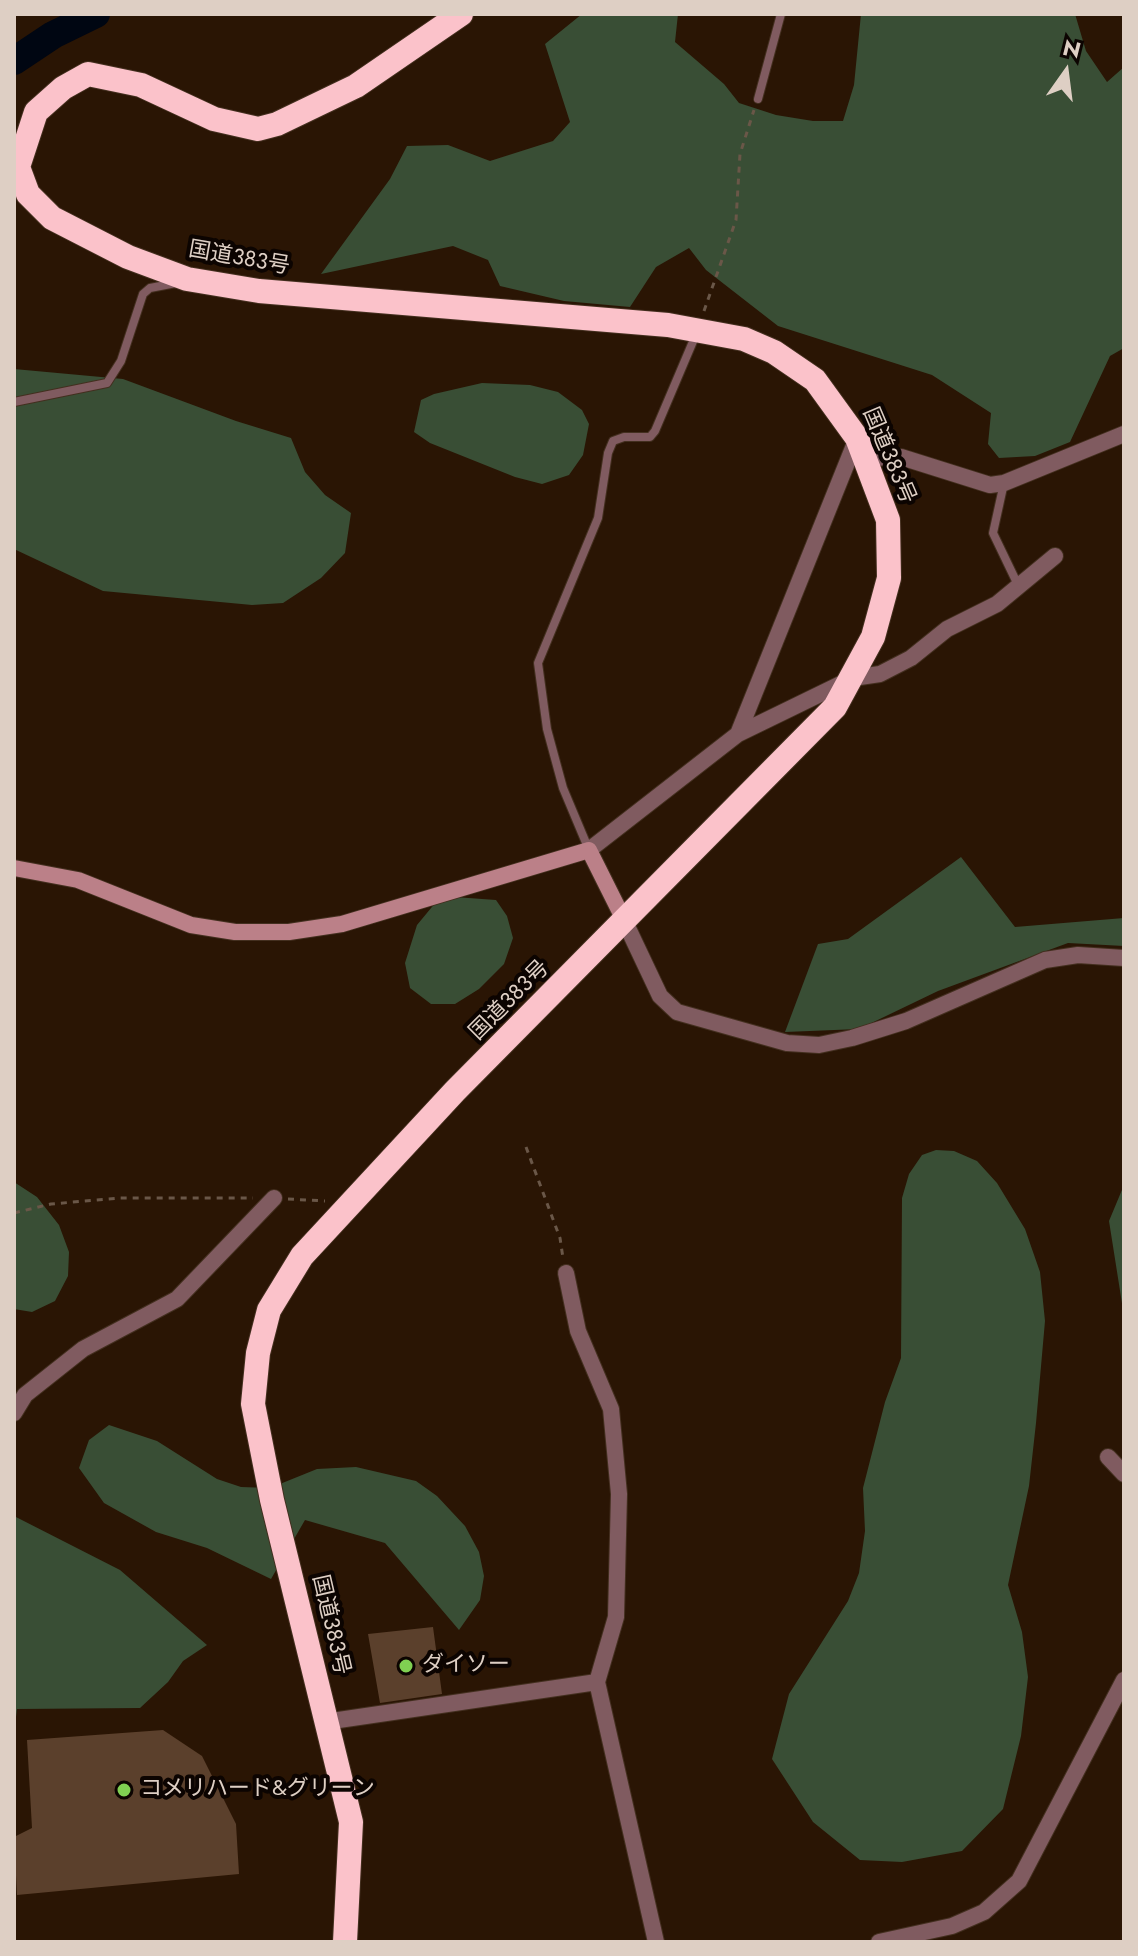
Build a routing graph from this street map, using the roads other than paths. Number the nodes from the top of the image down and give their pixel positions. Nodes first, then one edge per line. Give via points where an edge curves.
1 (461, 14) edge
2 (781, 14) edge
3 (758, 99) road end
4 (193, 280) junction
5 (697, 331) junction
6 (14, 402) edge
7 (1124, 434) edge
8 (861, 448) junction
9 (1004, 483) junction
10 (1055, 556) dead end
11 (1019, 586) junction
12 (853, 678) junction
13 (738, 734) junction
14 (589, 850) junction
15 (14, 868) edge
16 (625, 922) junction
17 (1124, 958) edge
18 (274, 1198) road end
19 (566, 1273) road end
20 (14, 1413) edge
21 (1108, 1457) dead end
22 (1124, 1474) edge
23 (1124, 1680) edge
24 (597, 1682) junction
25 (325, 1722) junction
26 (345, 1942) edge
27 (656, 1942) edge
28 (879, 1942) edge

1 - 4 highway, 国道383号 via 356,86 258,129 214,119 141,85 88,74 36,112 18,167 28,194 52,218 128,257
2 - 3 lane
4 - 5 highway, 国道383号 via 259,291
4 - 6 lane via 143,294 121,361 107,383
5 - 8 highway, 国道383号 via 744,339 815,380
5 - 14 lane via 655,431 650,437 613,441 598,518 538,663 563,788
7 - 9 street
8 - 9 street via 990,485
8 - 12 highway, 国道383号 via 888,520 889,578 873,637
8 - 13 street
9 - 11 lane via 993,533
10 - 11 street
11 - 12 street via 997,604 947,629 911,658 880,674
12 - 13 street
12 - 16 highway, 国道383号 via 835,707
13 - 14 street
14 - 15 street via 342,924 289,932 191,925 78,880
14 - 16 street
16 - 17 street via 660,996 677,1012 787,1043 819,1045 906,1021 1045,960 1078,955
16 - 25 highway, 国道383号 via 349,1204 302,1256 269,1310 253,1404
18 - 20 street via 177,1299 83,1349 25,1395
19 - 24 street via 578,1331 611,1409 619,1494 616,1617
21 - 22 street
23 - 28 street via 1019,1881 984,1912 963,1922
24 - 25 street
24 - 27 street
25 - 26 highway, 国道383号 via 351,1822

